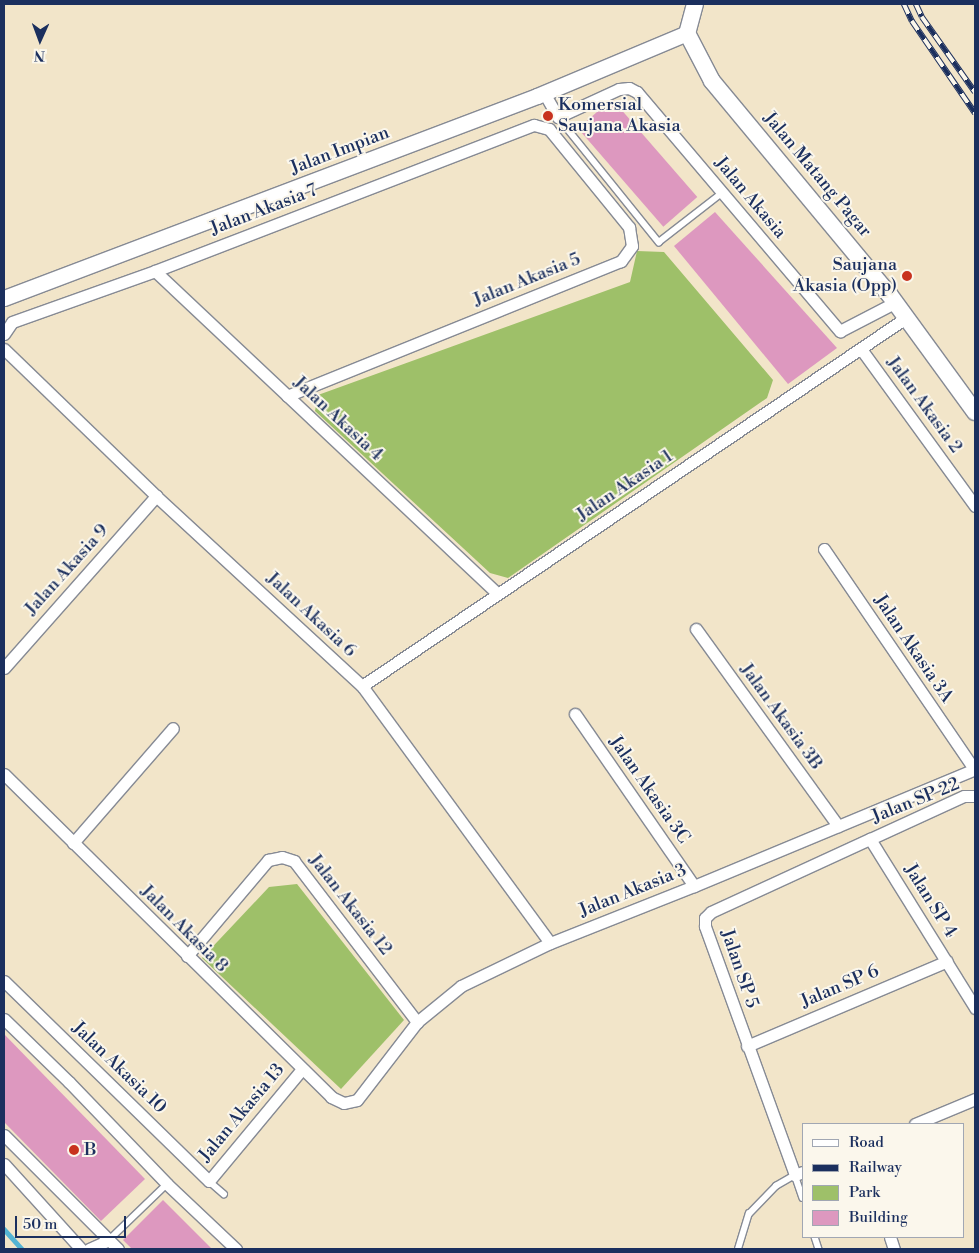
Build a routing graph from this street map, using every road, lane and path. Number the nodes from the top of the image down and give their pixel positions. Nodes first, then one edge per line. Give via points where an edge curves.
1 (695, 4) edge
2 (687, 34) junction
3 (544, 93) junction
4 (558, 117) junction
5 (542, 125) joint
6 (722, 193) junction
7 (155, 271) junction
8 (4, 298) edge
9 (896, 302) junction
10 (907, 317) junction
11 (4, 334) edge
12 (861, 348) junction
13 (4, 350) edge
14 (287, 396) junction
15 (975, 412) edge
16 (156, 496) junction
17 (975, 506) edge
18 (824, 549) dead end
19 (497, 593) junction
20 (696, 629) dead end
21 (4, 668) edge
22 (362, 686) junction
23 (576, 714) dead end
24 (173, 728) dead end
25 (975, 769) edge
26 (4, 774) edge
27 (975, 796) edge
28 (838, 826) junction
29 (870, 839) junction
30 (73, 843) junction
31 (694, 886) junction
32 (550, 943) junction
33 (186, 956) junction
34 (946, 961) junction
35 (4, 981) edge
36 (975, 1008) edge
37 (4, 1019) edge
38 (417, 1022) junction
39 (747, 1046) junction
40 (302, 1068) junction
41 (975, 1099) edge
42 (344, 1103) joint
43 (917, 1123) edge
44 (4, 1134) edge
45 (4, 1164) edge
46 (799, 1174) edge
47 (209, 1180) junction
48 (167, 1184) junction
49 (802, 1192) edge
50 (224, 1194) dead end
51 (109, 1240) junction
52 (81, 1249) edge
53 (89, 1249) edge
54 (118, 1249) edge
55 (236, 1249) edge
56 (738, 1249) edge

1 - 2 main road
2 - 3 street, Jalan Impian
2 - 9 main road, Jalan Matang Pagar via 712,81
3 - 4 street
3 - 8 street, Jalan Impian
4 - 6 street, Jalan Akasia via 619,89 629,88 637,92
4 - 6 lane via 659,242
5 - 7 street, Jalan Akasia 7 via 534,125
5 - 14 street, Jalan Akasia 5 via 549,129 629,227 632,246 620,261
6 - 9 street, Jalan Akasia via 840,332
7 - 11 street, Jalan Akasia 7 via 12,322
7 - 14 street, Jalan Akasia 4
9 - 10 main road, Jalan Matang Pagar
10 - 12 street, Jalan Akasia 1
10 - 15 main road, Jalan Matang Pagar
12 - 17 street, Jalan Akasia 2
12 - 19 street, Jalan Akasia 1
13 - 16 street, Jalan Akasia 6
14 - 19 street, Jalan Akasia 4
16 - 21 street, Jalan Akasia 9
16 - 22 street, Jalan Akasia 6
18 - 25 street, Jalan Akasia 3A
19 - 22 street, Jalan Akasia 1
20 - 28 street, Jalan Akasia 3B
22 - 32 street, Jalan Akasia 6
23 - 31 street, Jalan Akasia 3C
24 - 30 street
25 - 28 street, Jalan Akasia 3
26 - 30 street, Jalan Akasia 8
27 - 29 street, Jalan SP 22 via 964,796
28 - 31 street, Jalan Akasia 3
29 - 34 street, Jalan SP 4
29 - 39 street, Jalan SP 5 via 711,912 705,918
30 - 33 street, Jalan Akasia 8
31 - 32 street, Jalan Akasia 3
32 - 38 street, Jalan Akasia 3 via 461,986
33 - 38 street, Jalan Akasia 12 via 268,860 282,857 294,861
33 - 40 street, Jalan Akasia 8
34 - 36 street, Jalan SP 4
34 - 39 street, Jalan SP 6
35 - 47 street, Jalan Akasia 10
37 - 48 street
38 - 42 street, Jalan Akasia 3 via 357,1100
39 - 46 street, Jalan SP 5
40 - 42 street, Jalan Akasia 8 via 331,1097
40 - 47 street, Jalan Akasia 13
41 - 43 street
44 - 51 street
45 - 52 street
46 - 49 lane
46 - 56 lane via 776,1186 749,1214
47 - 50 lane
48 - 51 lane
48 - 55 street
51 - 53 street
51 - 54 street

